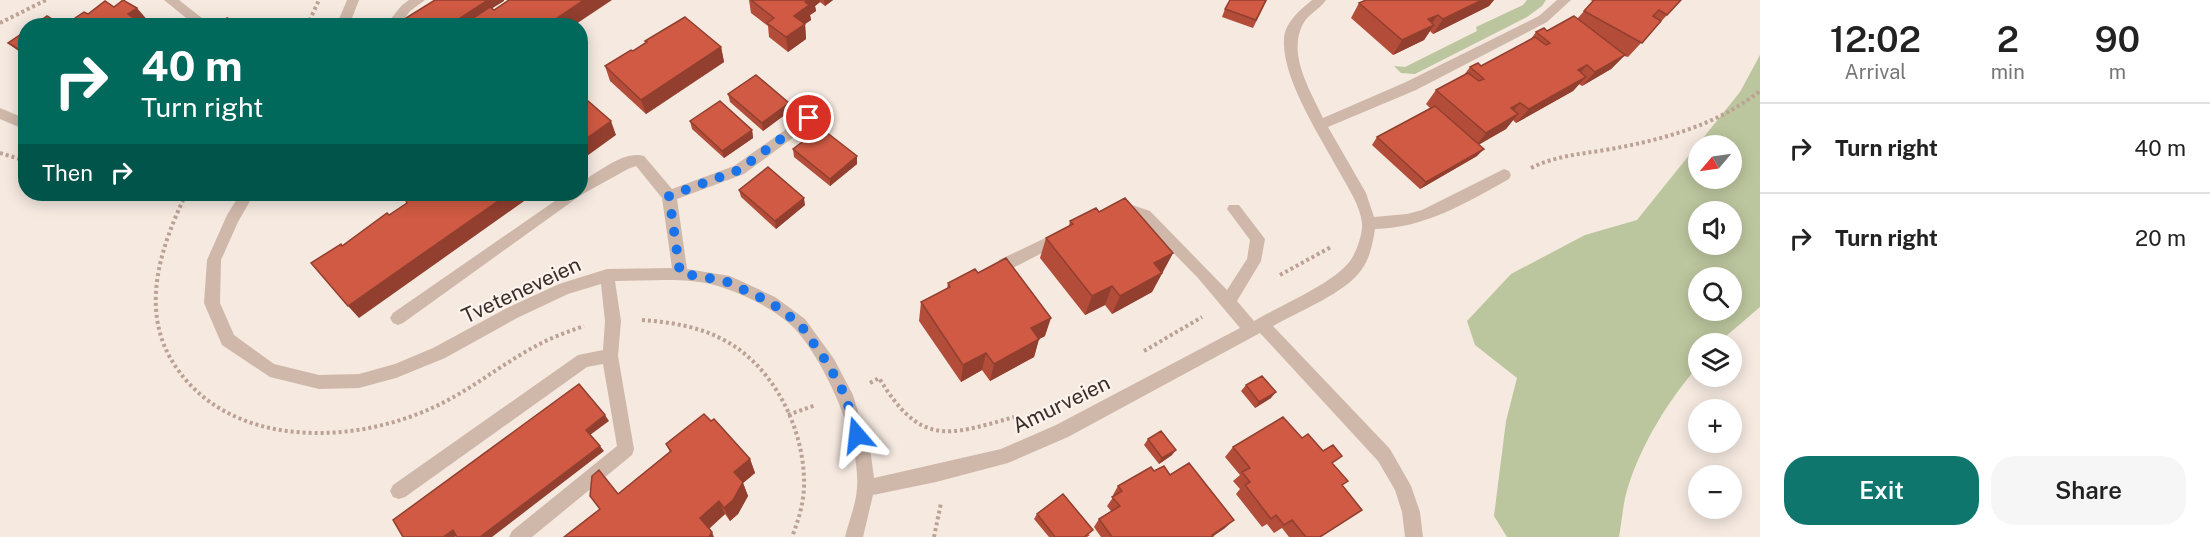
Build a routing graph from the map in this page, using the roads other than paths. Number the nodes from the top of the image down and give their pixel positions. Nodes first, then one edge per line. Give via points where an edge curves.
1 (170, 0) edge
2 (353, 0) edge
3 (419, 0) edge
4 (1320, 0) edge
5 (1565, 0) edge
6 (195, 18) edge
7 (345, 18) edge
8 (398, 18) edge
9 (0, 113) edge
10 (809, 118) dead end
11 (18, 121) edge
12 (1320, 126) junction
13 (1504, 175) road end
14 (588, 185) edge
15 (669, 196) junction
16 (243, 201) edge
17 (565, 201) edge
18 (1234, 209) dead end
19 (1105, 216) edge
20 (1369, 223) junction
21 (1077, 228) edge
22 (1005, 265) edge
23 (680, 273) junction
24 (607, 275) junction
25 (1228, 302) junction
26 (398, 318) dead end
27 (1257, 327) junction
28 (610, 356) junction
29 (866, 488) junction
30 (399, 491) dead end
31 (518, 537) edge
32 (854, 537) edge
33 (1414, 537) edge

1 - 6 street
2 - 7 street
3 - 8 street
4 - 12 street, Amurveien via 1299,18 1290,38 1295,70
5 - 12 street via 1543,19 1411,86
9 - 11 street
10 - 15 street via 739,170
12 - 20 street, Amurveien via 1361,197
13 - 20 street via 1435,213 1391,224
14 - 15 street via 624,164 639,160
15 - 23 street
16 - 24 street, Tveteneveien via 214,260 212,303 228,340 270,369 319,381 359,381 396,371 564,289
17 - 26 street
18 - 25 street via 1258,239 1254,261
19 - 25 street via 1132,211 1145,215
20 - 27 street, Amurveien via 1357,264 1343,279
21 - 22 street
23 - 24 street, Tveteneveien
23 - 29 street, Tveteneveien via 725,281 770,302 800,324 845,395 863,455
24 - 28 street via 613,321
25 - 27 street
27 - 29 street, Amurveien via 1062,431 1002,457
27 - 33 street via 1384,455 1402,486
28 - 30 street via 584,360
28 - 31 street via 626,449
29 - 32 street, Tveteneveien

